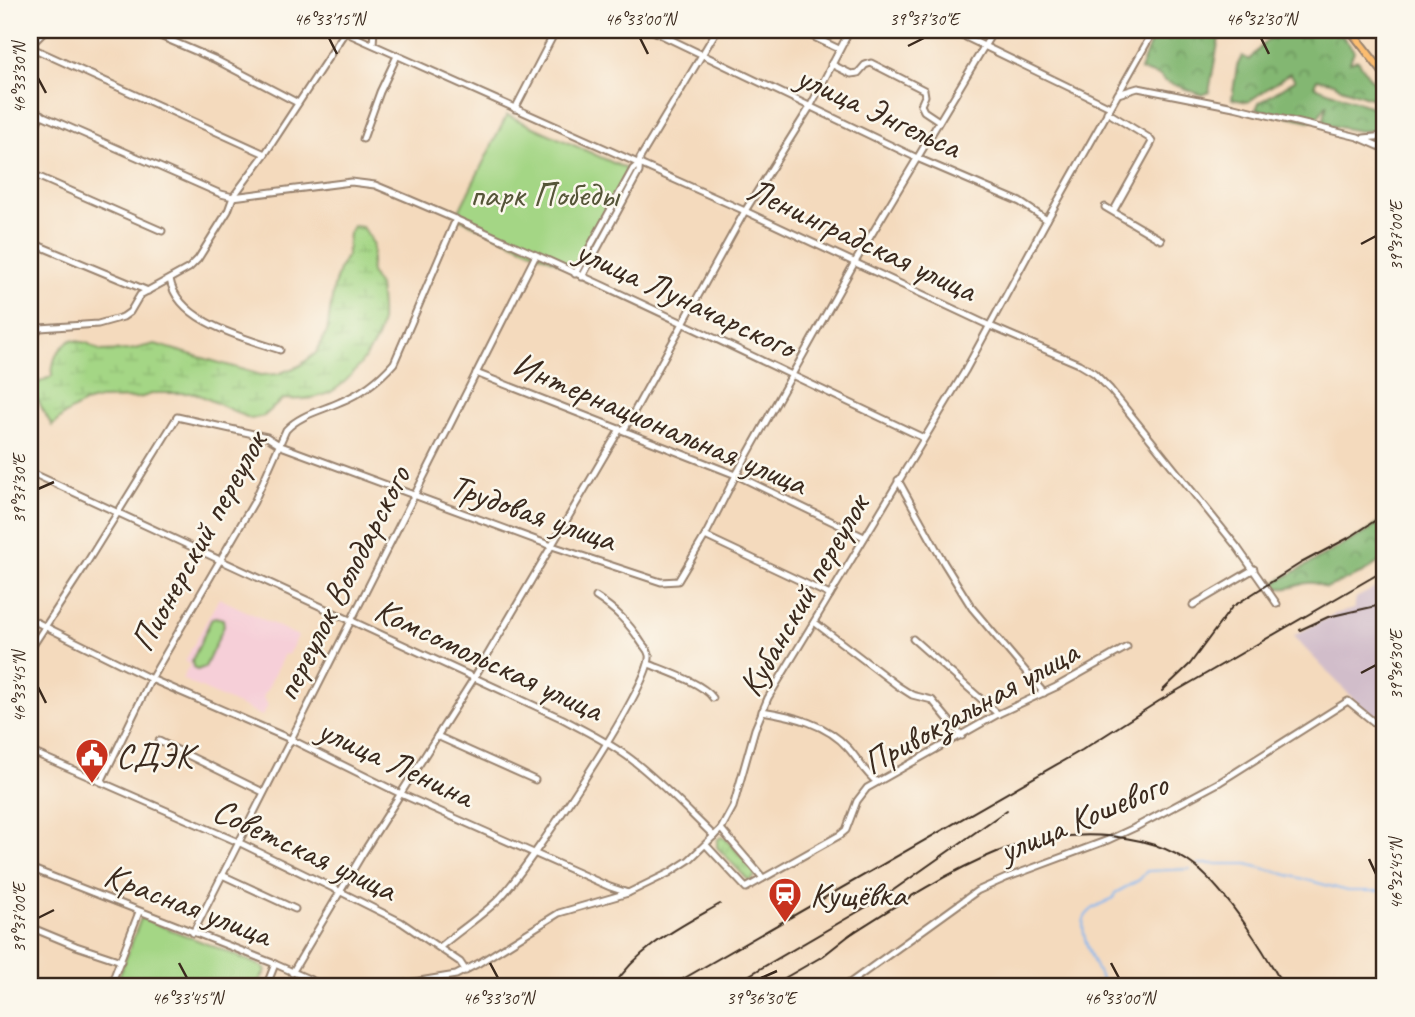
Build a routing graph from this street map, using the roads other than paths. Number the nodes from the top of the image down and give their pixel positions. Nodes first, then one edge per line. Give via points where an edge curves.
1 (46, 30) edge
2 (146, 30) edge
3 (364, 30) edge
4 (374, 30) edge
5 (556, 30) edge
6 (651, 30) edge
7 (717, 30) edge
8 (799, 30) edge
9 (850, 30) edge
10 (951, 30) edge
11 (993, 30) edge
12 (1154, 30) edge
13 (1349, 30) edge
14 (342, 31) edge
15 (353, 35) junction
16 (373, 44) junction
17 (30, 46) edge
18 (984, 46) junction
19 (839, 50) junction
20 (703, 54) junction
21 (397, 56) junction
22 (831, 64) junction
23 (1385, 75) edge
24 (1118, 94) junction
25 (298, 103) junction
26 (810, 107) junction
27 (515, 109) junction
28 (1108, 109) junction
29 (30, 110) edge
30 (41, 114) junction
31 (939, 121) junction
32 (1385, 136) edge
33 (1358, 138) junction
34 (30, 139) edge
35 (363, 139) dead end
36 (1385, 149) edge
37 (265, 154) junction
38 (917, 158) junction
39 (639, 164) junction
40 (30, 173) edge
41 (233, 197) junction
42 (1105, 207) dead end
43 (1114, 210) junction
44 (746, 211) junction
45 (456, 219) junction
46 (1046, 220) junction
47 (162, 231) dead end
48 (1161, 240) dead end
49 (30, 242) edge
50 (536, 255) junction
51 (855, 262) junction
52 (575, 274) junction
53 (582, 277) junction
54 (170, 279) junction
55 (148, 291) junction
56 (30, 323) edge
57 (683, 323) junction
58 (990, 326) junction
59 (40, 328) junction
60 (30, 338) edge
61 (280, 350) dead end
62 (476, 373) junction
63 (792, 373) junction
64 (622, 429) junction
65 (924, 438) junction
66 (281, 446) junction
67 (30, 472) edge
68 (736, 475) junction
69 (898, 480) junction
70 (415, 496) junction
71 (119, 512) junction
72 (705, 536) junction
73 (864, 537) junction
74 (552, 546) junction
75 (222, 560) junction
76 (1254, 569) junction
77 (830, 595) junction
78 (596, 597) dead end
79 (1277, 604) dead end
80 (1193, 605) dead end
81 (30, 619) edge
82 (352, 622) junction
83 (814, 622) junction
84 (44, 627) junction
85 (913, 639) dead end
86 (1127, 647) dead end
87 (30, 650) edge
88 (649, 664) junction
89 (474, 678) junction
90 (150, 679) junction
91 (1044, 693) junction
92 (713, 698) dead end
93 (762, 710) junction
94 (998, 714) junction
95 (1375, 723) junction
96 (1385, 726) edge
97 (1385, 735) edge
98 (437, 736) junction
99 (962, 736) junction
100 (290, 739) junction
101 (159, 741) dead end
102 (607, 742) junction
103 (30, 751) edge
104 (535, 780) dead end
105 (102, 782) junction
106 (877, 782) junction
107 (263, 792) junction
108 (401, 794) junction
109 (721, 829) junction
110 (714, 836) junction
111 (238, 842) junction
112 (706, 845) junction
113 (535, 854) junction
114 (30, 868) edge
115 (222, 875) junction
116 (763, 878) junction
117 (341, 892) junction
118 (628, 893) junction
119 (295, 909) dead end
120 (139, 912) junction
121 (30, 927) edge
122 (193, 933) junction
123 (440, 947) junction
124 (121, 961) junction
125 (275, 964) junction
126 (466, 971) junction
127 (292, 973) junction
128 (110, 987) edge
129 (265, 987) edge
130 (327, 987) edge
131 (383, 987) edge
132 (844, 987) edge

1 - 17 street
2 - 25 street
3 - 15 street
4 - 16 street
5 - 27 street
6 - 20 street, улица Энгельса
7 - 20 street
8 - 19 street
9 - 19 street
10 - 18 street
11 - 18 street
12 - 24 street, Кубанский переулок
13 - 23 main road
14 - 15 street, Ленинградская улица
14 - 25 street
15 - 16 street, Ленинградская улица
16 - 21 street, Ленинградская улица
17 - 37 street
18 - 28 street
18 - 31 street
19 - 22 street
20 - 26 street, улица Энгельса
20 - 39 street
21 - 27 street, Ленинградская улица
21 - 35 street
22 - 26 street
22 - 31 street via 851,74 872,63 924,90 921,105
24 - 28 street, Кубанский переулок
24 - 33 street via 1138,88
25 - 37 street
26 - 38 street, улица Энгельса
26 - 44 street
27 - 39 street, Ленинградская улица
28 - 43 street via 1152,142
28 - 46 street, Кубанский переулок
29 - 30 street, улица Луначарского
30 - 34 street
30 - 41 street, улица Луначарского
31 - 38 street
32 - 33 street
33 - 36 street
37 - 41 street
38 - 46 street, улица Энгельса via 1020,202
38 - 51 street
39 - 44 street, Ленинградская улица
39 - 52 street
39 - 53 street via 639,172
40 - 47 street
41 - 45 street, улица Луначарского via 351,182 375,185
41 - 54 street via 198,259
42 - 43 street
43 - 48 street
44 - 51 street, Ленинградская улица
44 - 57 street
45 - 50 street, улица Луначарского
45 - 66 street, Пионерский переулок via 394,363 344,401 293,422
46 - 58 street, Кубанский переулок
49 - 55 street
50 - 52 street, улица Луначарского
50 - 62 street, переулок Володарского
51 - 58 street, Ленинградская улица
51 - 63 street
52 - 53 street, улица Луначарского
53 - 57 street, улица Луначарского
54 - 55 street
54 - 61 street via 179,303 192,312 237,337
55 - 59 street via 123,317 98,324
56 - 59 street
57 - 63 street, улица Луначарского
57 - 64 street
58 - 65 street, Кубанский переулок
58 - 76 street, Ленинградская улица via 1094,373
59 - 60 street
62 - 64 street, Интернациональная улица
62 - 70 street, переулок Володарского
63 - 65 street, улица Луначарского
63 - 68 street
64 - 68 street, Интернациональная улица
64 - 74 street
65 - 69 street, Кубанский переулок
66 - 70 street, Трудовая улица
66 - 71 street, Трудовая улица via 267,437 177,417
66 - 75 street, Пионерский переулок
67 - 71 street, Комсомольская улица
68 - 72 street
68 - 73 street, Интернациональная улица
69 - 73 street, Кубанский переулок
69 - 91 street via 972,608
70 - 74 street, Трудовая улица
70 - 82 street, переулок Володарского
71 - 75 street, Комсомольская улица
71 - 84 street
72 - 74 street, Трудовая улица via 675,582 661,582
72 - 77 street
73 - 77 street, Кубанский переулок
74 - 89 street
75 - 82 street, Комсомольская улица
75 - 90 street, Пионерский переулок
76 - 79 street, Ленинградская улица
76 - 80 street
77 - 83 street, Кубанский переулок
78 - 88 street via 629,623 647,649
81 - 84 street, улица Ленина
82 - 89 street, Комсомольская улица
82 - 100 street, переулок Володарского
83 - 93 street, Кубанский переулок
83 - 99 street via 898,686 932,700
84 - 87 street
84 - 90 street, улица Ленина
85 - 94 street
86 - 91 street, Привокзальная улица
88 - 92 street
88 - 102 street via 631,705
89 - 98 street
89 - 102 street, Комсомольская улица
90 - 100 street, улица Ленина
90 - 105 street, Пионерский переулок
91 - 94 street, Привокзальная улица
93 - 106 street via 830,733
93 - 109 street, Кубанский переулок via 741,788
94 - 99 street, Привокзальная улица
95 - 96 street
95 - 97 street
95 - 132 street, улица Кошевого via 1348,701 1220,782 1133,828 977,891
98 - 104 street
98 - 108 street
99 - 106 street, Привокзальная улица
100 - 107 street, переулок Володарского
100 - 108 street, улица Ленина
101 - 107 street
102 - 110 street, Комсомольская улица via 658,781
102 - 113 street
103 - 105 street, Советская улица
105 - 111 street, Советская улица
106 - 116 street, Привокзальная улица via 862,794 846,830
107 - 111 street, переулок Володарского
108 - 113 street, улица Ленина
108 - 117 street
109 - 110 street, Кубанский переулок
109 - 116 street
110 - 112 street, Кубанский переулок
111 - 115 street, переулок Володарского
111 - 117 street, Советская улица
112 - 116 street, Привокзальная улица via 746,888
112 - 118 street, Кубанский переулок via 669,873
113 - 118 street, улица Ленина
113 - 123 street via 500,898
114 - 120 street, Красная улица
115 - 119 street
115 - 122 street, переулок Володарского
117 - 123 street, Советская улица
117 - 127 street
118 - 126 street, Кубанский переулок via 559,913
120 - 122 street, Красная улица
120 - 124 street
121 - 124 street
122 - 125 street, Красная улица
123 - 126 street, Советская улица
124 - 128 street
125 - 127 street, Красная улица
125 - 129 street
126 - 131 street, Кубанский переулок
127 - 130 street, Красная улица

